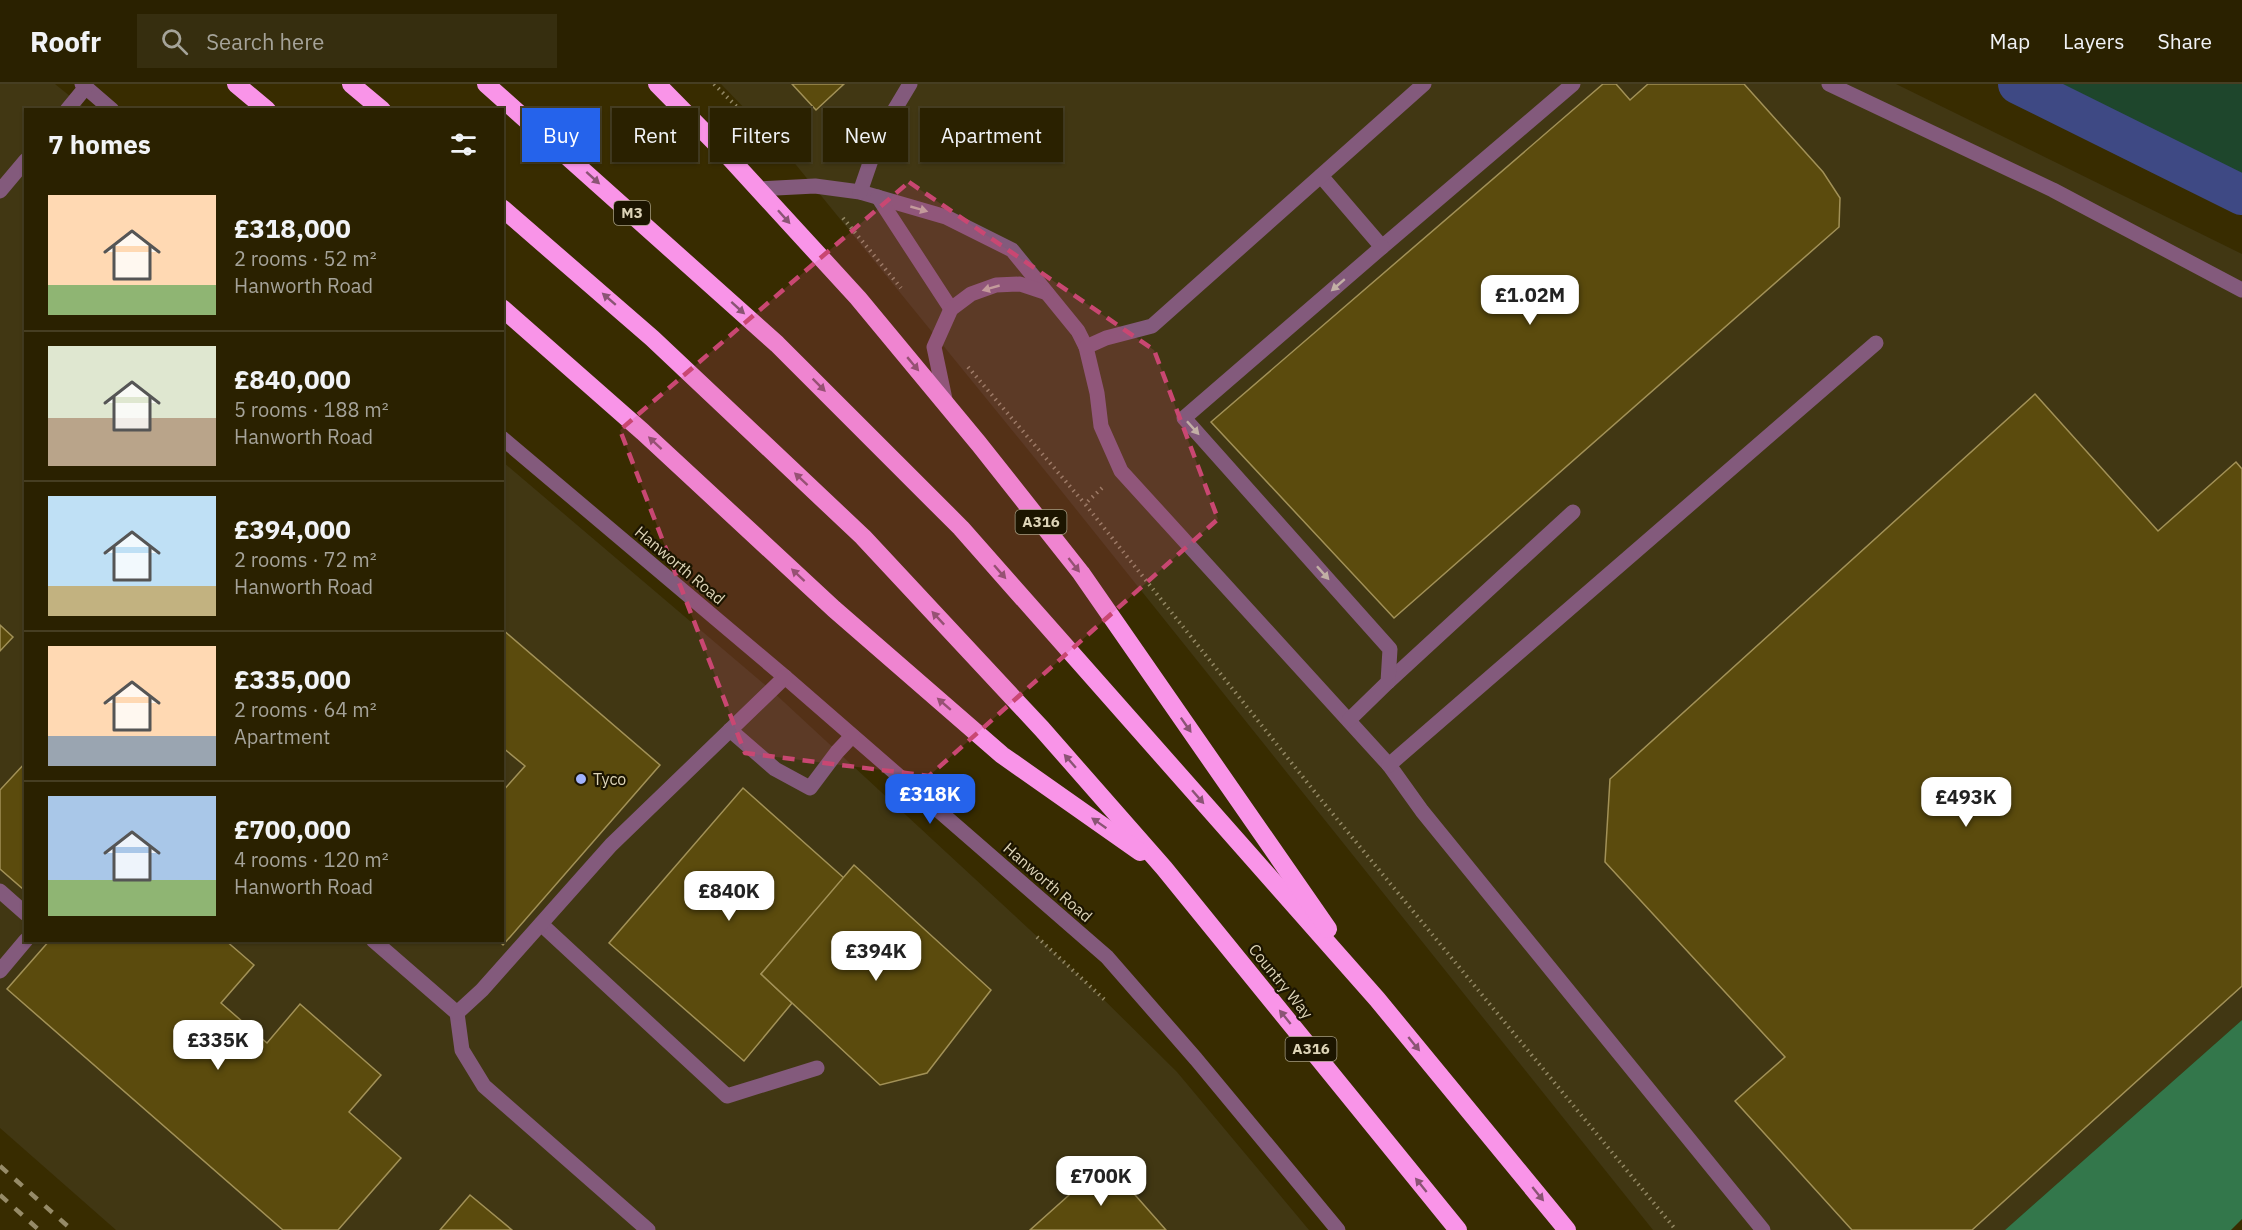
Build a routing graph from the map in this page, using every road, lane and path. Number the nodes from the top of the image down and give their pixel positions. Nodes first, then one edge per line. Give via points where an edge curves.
1 (236, 84) edge
2 (351, 84) edge
3 (486, 84) edge
4 (657, 84) edge
5 (714, 84) edge
6 (910, 84) edge
7 (1424, 84) edge
8 (1573, 84) edge
9 (1829, 84) edge
10 (84, 86) edge
11 (69, 108) edge
12 (110, 108) edge
13 (265, 108) edge
14 (380, 108) edge
15 (24, 162) edge
16 (1321, 176) junction
17 (815, 186) junction
18 (758, 189) junction
19 (0, 191) edge
20 (860, 192) junction
21 (878, 197) junction
22 (504, 210) edge
23 (1382, 247) junction
24 (2242, 290) edge
25 (903, 291) dead end
26 (1047, 293) junction
27 (951, 309) junction
28 (504, 310) edge
29 (940, 334) junction
30 (1876, 343) dead end
31 (777, 344) joint
32 (1086, 347) junction
33 (946, 404) junction
34 (504, 440) edge
35 (1121, 471) junction
36 (1085, 504) junction
37 (1573, 512) dead end
38 (785, 677) junction
39 (1388, 682) junction
40 (1349, 720) junction
41 (730, 730) junction
42 (852, 736) junction
43 (1389, 765) junction
44 (1164, 868) junction
45 (0, 891) edge
46 (24, 912) edge
47 (541, 924) junction
48 (1035, 935) dead end
49 (24, 942) edge
50 (374, 942) edge
51 (0, 971) edge
52 (1377, 999) junction
53 (1109, 1005) dead end
54 (457, 1013) junction
55 (817, 1068) dead end
56 (648, 1230) edge
57 (1338, 1230) edge
58 (1458, 1230) edge
59 (1567, 1230) edge
60 (1676, 1230) edge
61 (1763, 1230) edge

1 - 13 highway
2 - 14 highway
3 -> 31 highway, M3
4 - 18 highway, A316
5 - 17 path
6 - 20 street via 880,134
7 - 16 street
8 - 23 street
9 - 24 street via 2053,190
10 - 11 street
10 - 12 street
15 - 19 street
16 - 23 street
16 - 32 street via 1152,326
17 - 18 street
17 - 20 street
17 - 25 path
18 -> 33 highway, A316 via 858,298
20 - 21 street
21 -> 26 street via 946,217 1012,250
21 - 27 street
44 -> 22 highway, A316 via 1042,729 863,537 652,338
23 -> 39 street via 1184,418 1390,649
26 -> 27 street via 1020,284 996,285 971,294
26 - 32 street
27 - 29 street
44 -> 28 highway, A316 via 1002,755 834,609
29 - 33 street via 934,347
29 - 36 path
30 - 43 street
31 -> 52 highway, A316 via 961,528
32 - 35 street via 1101,426
33 -> 52 highway, A316 via 1081,573
34 - 38 street, Hanworth Road
35 - 36 path
35 - 40 street
36 - 60 path via 1318,796
37 - 39 street
38 - 41 street
38 - 42 street, Hanworth Road
39 - 40 street
40 - 43 street
41 - 42 street via 775,769 810,789
41 - 47 street via 611,845
42 - 57 street, Hanworth Road via 1107,957
43 - 61 street
58 -> 44 highway, Country Way / A316
45 - 46 street
47 - 54 street
47 - 55 street via 728,1096
48 - 53 path
49 - 51 street
50 - 54 street
52 -> 59 highway, A316
54 - 56 street via 462,1050 484,1086

